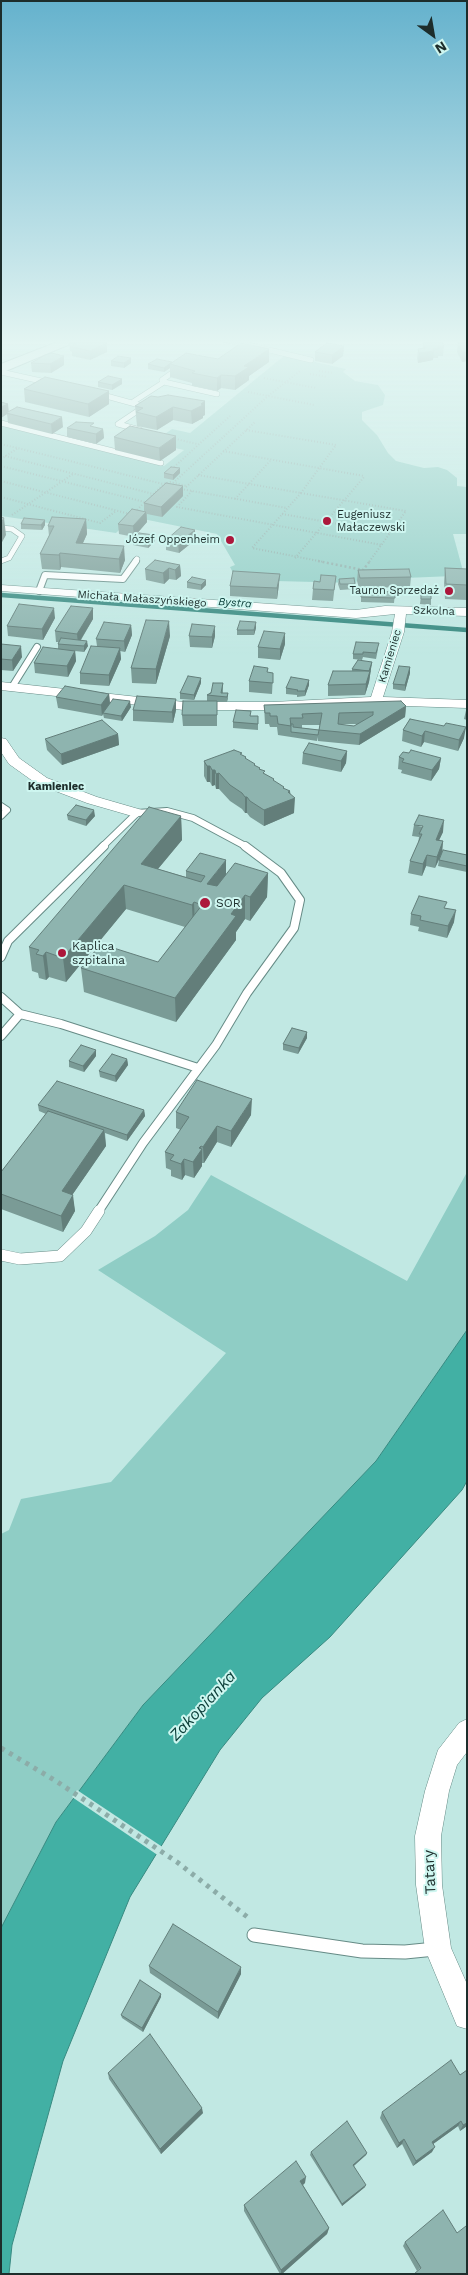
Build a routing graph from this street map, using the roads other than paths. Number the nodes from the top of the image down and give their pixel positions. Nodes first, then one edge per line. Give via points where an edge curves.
1 (90, 445) edge
2 (162, 463) dead end
3 (1, 528) edge
4 (137, 559) dead end
5 (1, 561) edge
6 (1, 588) edge
7 (39, 591) junction
8 (467, 612) edge
9 (401, 614) junction
10 (37, 647) dead end
11 (7, 686) edge
12 (376, 701) junction
13 (467, 704) edge
14 (3, 749) edge
15 (1, 806) edge
16 (138, 813) junction
17 (1, 816) edge
18 (1, 957) edge
19 (1, 997) edge
20 (20, 1014) junction
21 (1, 1036) edge
22 (198, 1068) junction
23 (1, 1255) edge
24 (467, 1731) edge
25 (254, 1935) dead end
26 (438, 1949) junction
27 (467, 2016) edge

1 - 2 lane
3 - 5 lane via 12,529 22,536 9,558
4 - 7 lane via 123,579 45,575
6 - 7 street, Michała Małaszyńskiego
7 - 9 street, Michała Małaszyńskiego via 356,614 379,610
8 - 9 street, Szkolna
9 - 12 street, Kamieniec
10 - 11 lane
11 - 12 street, Kamieniec via 184,706
12 - 13 street, Kamieniec
14 - 16 street via 42,781
15 - 17 lane via 7,810
16 - 18 lane via 8,942
16 - 22 lane via 167,811 194,818 247,847 280,873 300,900 294,928
19 - 20 lane
20 - 21 lane
20 - 22 lane
22 - 23 lane via 143,1143 86,1232 60,1256 20,1259
24 - 26 street, Tatary via 448,1760 436,1791 428,1836 429,1885
25 - 26 lane via 362,1951
26 - 27 street, Tatary

